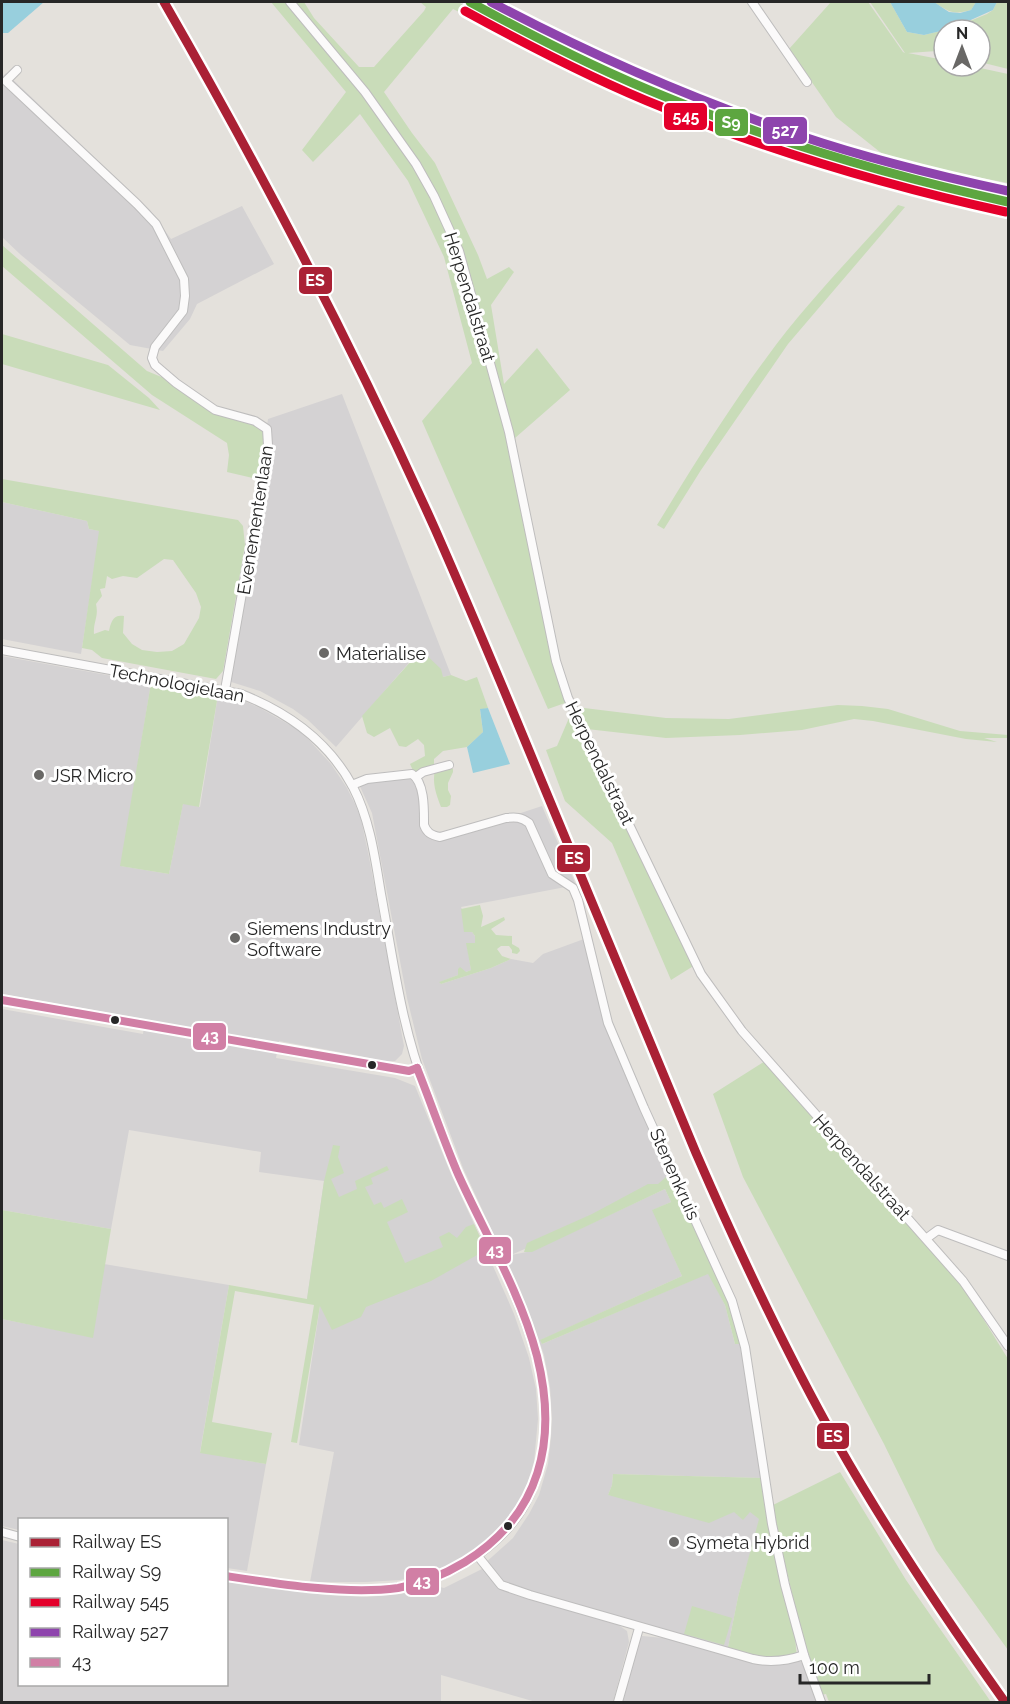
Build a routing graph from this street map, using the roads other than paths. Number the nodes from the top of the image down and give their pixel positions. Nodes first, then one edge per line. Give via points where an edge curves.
1 (290, 2) edge
2 (753, 2) edge
3 (17, 70) dead end
4 (807, 82) dead end
5 (4, 83) edge
6 (2, 650) edge
7 (225, 690) junction
8 (449, 765) dead end
9 (416, 777) junction
10 (352, 785) junction
11 (2, 1000) edge
12 (417, 1068) junction
13 (927, 1238) junction
14 (1008, 1256) edge
15 (1008, 1346) edge
16 (2, 1532) edge
17 (18, 1536) edge
18 (477, 1556) junction
19 (228, 1576) edge
20 (639, 1628) junction
21 (804, 1655) junction
22 (618, 1702) edge
23 (820, 1702) edge

1 - 13 street, Herpendalstraat via 365,92 416,164 459,251 509,432 556,661 568,698 701,974 742,1031
2 - 4 street
3 - 5 street, Evenementenlaan
5 - 7 street, Evenementenlaan via 156,224 184,279 185,296 183,311 155,347 155,365 215,410 255,421 267,429 268,445
6 - 7 street, Technologielaan
7 - 10 street, Technologielaan via 290,717 316,738
8 - 9 street
9 - 10 street via 405,773
9 - 21 street, Stenenkruis via 424,825 431,835 440,837 506,818 523,818 552,873 576,895 608,1023 732,1301 745,1347 772,1524
10 - 12 street, Technologielaan via 365,815 376,861
11 - 12 street via 409,1071
12 - 18 street, Technologielaan via 457,1172 522,1312 543,1389 544,1437 531,1493 506,1530
13 - 14 street via 938,1230
13 - 15 street, Herpendalstraat
16 - 17 street
18 - 19 street, Technologielaan via 433,1578 400,1587 327,1589
18 - 20 street via 501,1585
20 - 21 street via 767,1662
20 - 22 street
21 - 23 street, Stenenkruis

